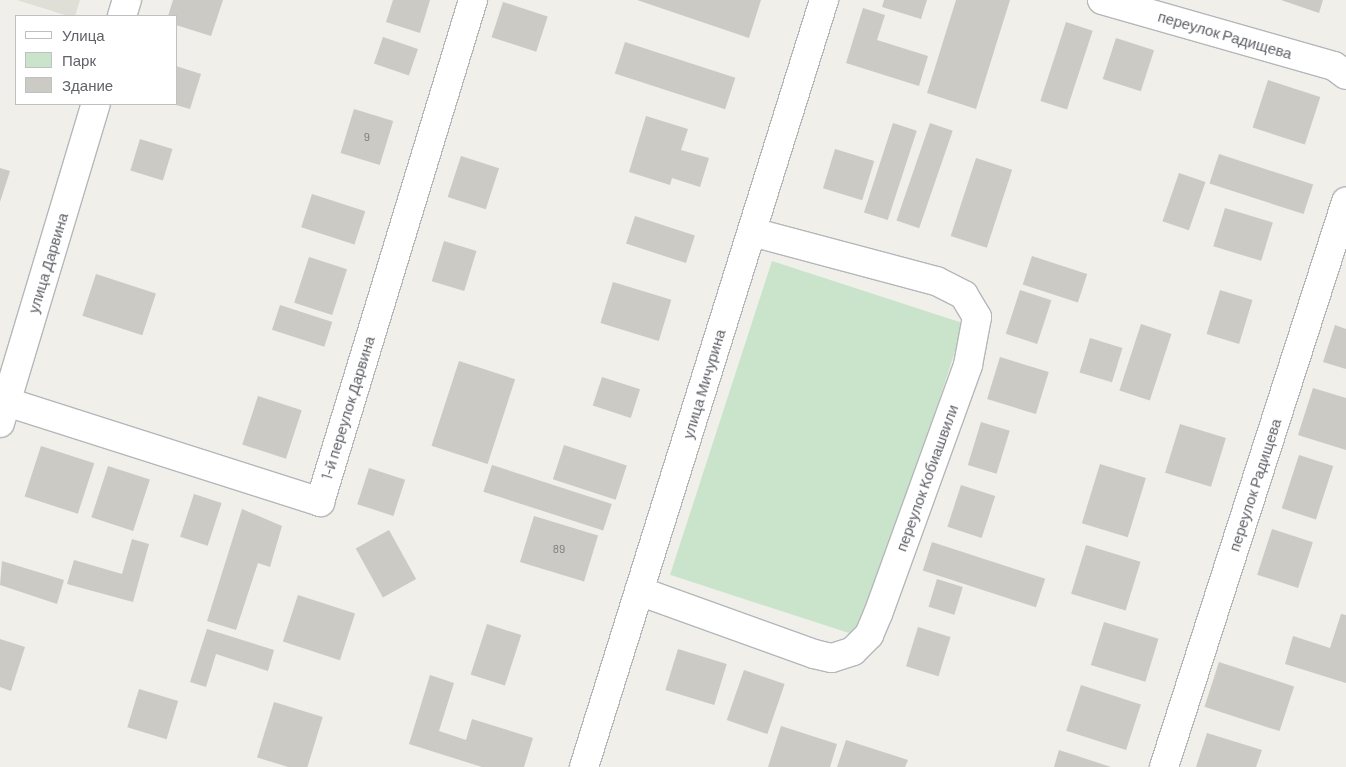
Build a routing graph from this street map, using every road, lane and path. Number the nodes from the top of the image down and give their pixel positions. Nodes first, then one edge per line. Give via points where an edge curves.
1 (127, 0) edge
2 (472, 0) edge
3 (824, 0) edge
4 (1102, 0) edge
5 (122, 15) edge
6 (1346, 75) edge
7 (96, 105) edge
8 (1346, 202) edge
9 (752, 232) junction
10 (3, 412) edge
11 (639, 591) junction
12 (584, 767) edge
13 (1164, 767) edge

1 - 5 street
2 - 10 street, 1-й переулок Дарвина via 320,502
3 - 9 street, улица Мичурина
4 - 6 street, переулок Радищева via 1334,66
7 - 10 street, улица Дарвина
8 - 13 street, переулок Радищева
9 - 11 street, улица Мичурина
9 - 11 street, переулок Кобиашвили via 936,281 964,295 978,317 968,365 878,614 869,635 853,651 832,658 814,654
11 - 12 street, улица Мичурина

